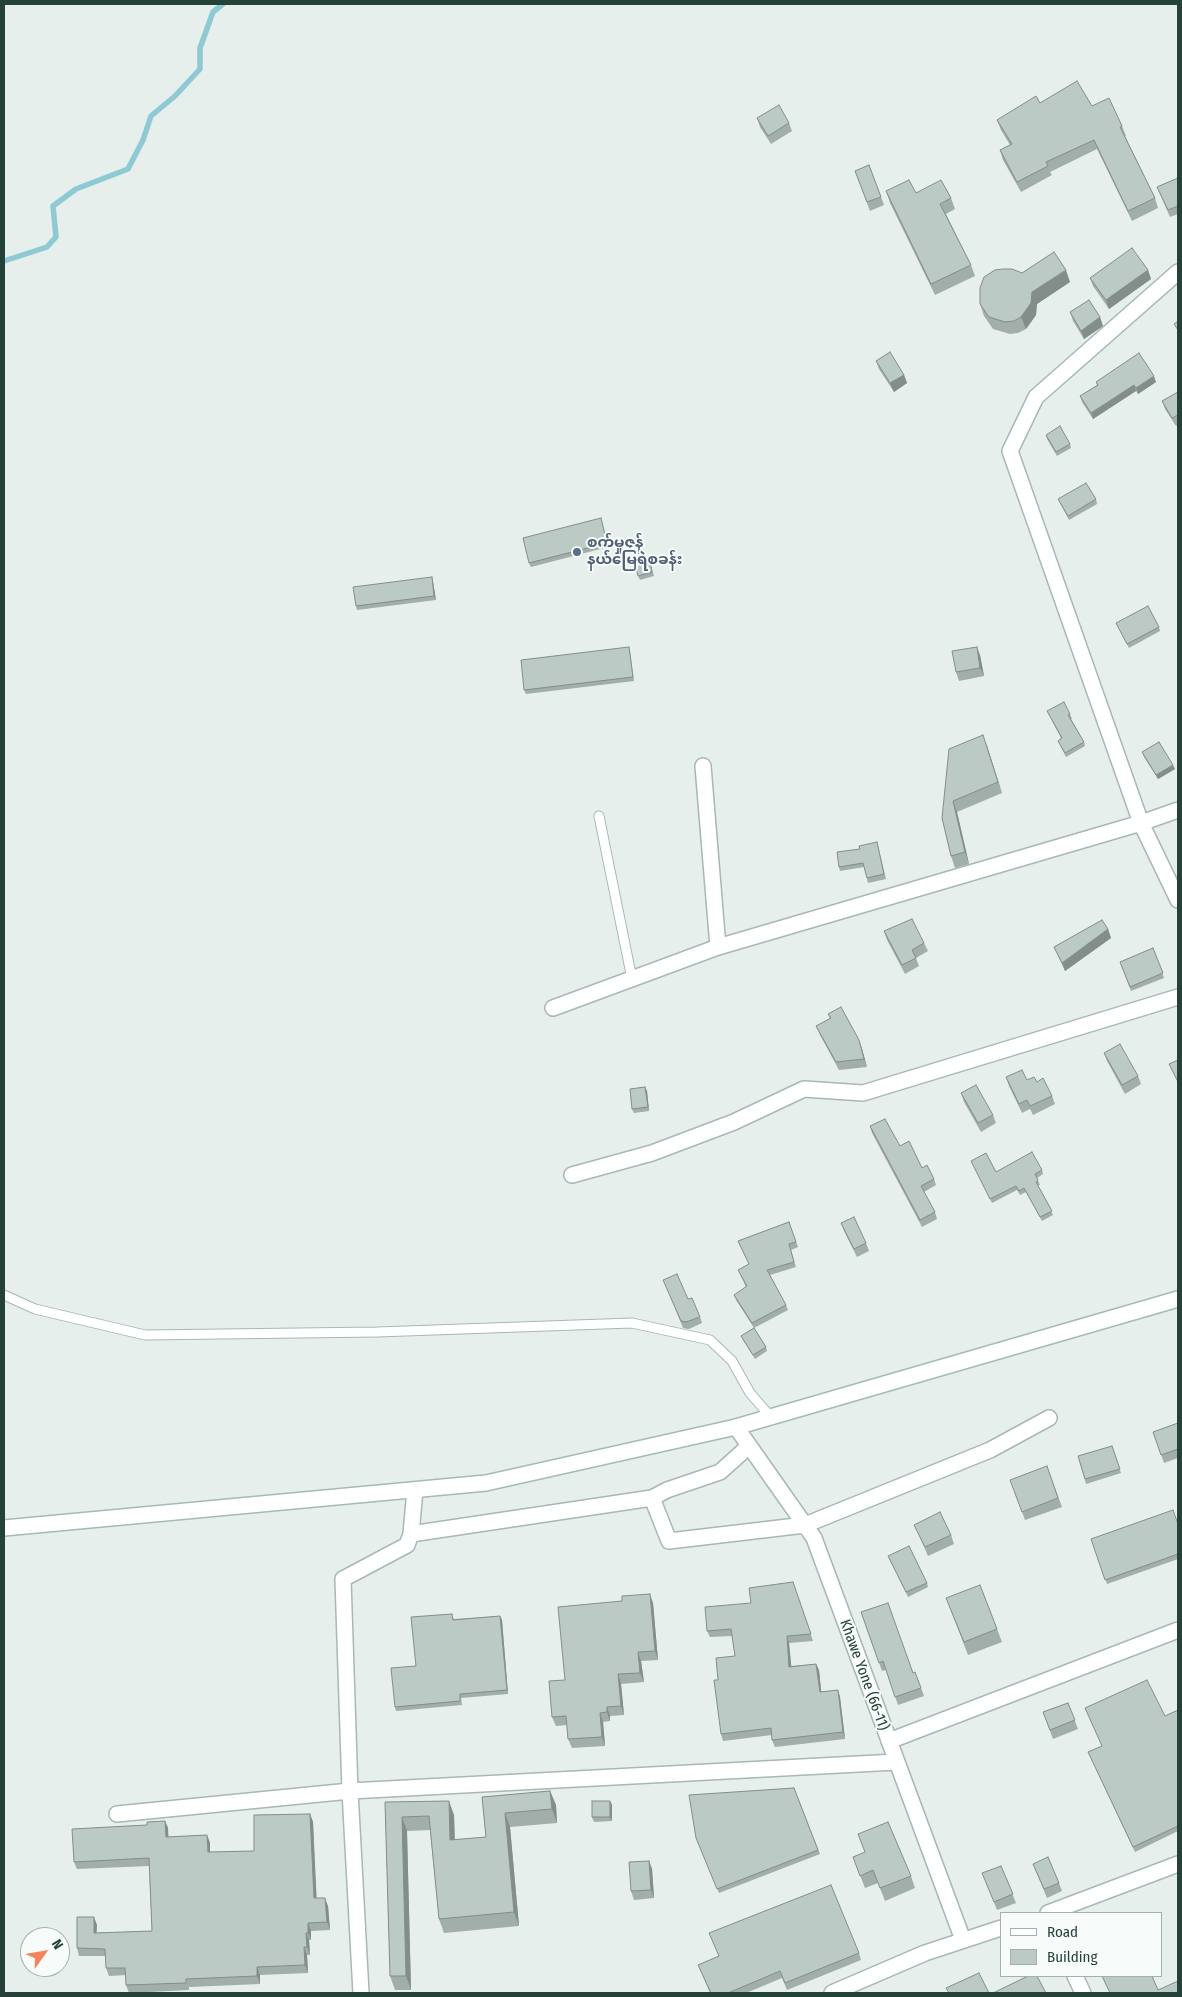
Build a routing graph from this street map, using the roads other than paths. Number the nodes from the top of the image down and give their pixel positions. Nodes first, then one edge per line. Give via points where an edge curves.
1 (1178, 272) edge
2 (702, 766) dead end
3 (1178, 810) edge
4 (599, 816) dead end
5 (1141, 824) junction
6 (1178, 900) edge
7 (718, 947) junction
8 (632, 979) junction
9 (1178, 996) edge
10 (553, 1008) dead end
11 (572, 1175) dead end
12 (4, 1296) edge
13 (1178, 1299) edge
14 (770, 1416) junction
15 (1049, 1418) dead end
16 (736, 1427) junction
17 (749, 1446) junction
18 (415, 1490) junction
19 (652, 1498) junction
20 (805, 1525) junction
21 (4, 1528) edge
22 (412, 1534) junction
23 (1178, 1630) edge
24 (889, 1741) junction
25 (896, 1762) junction
26 (350, 1791) junction
27 (117, 1814) dead end
28 (1178, 1864) edge
29 (1051, 1912) edge
30 (1000, 1928) edge
31 (963, 1940) junction
32 (1075, 1977) edge
33 (361, 1993) edge
34 (832, 1993) edge
35 (1083, 1993) edge

1 - 5 street via 1036,396 1010,450
2 - 7 street
3 - 5 street
4 - 8 lane
5 - 6 street
5 - 7 street
7 - 8 street
8 - 10 street
9 - 11 street via 863,1094 804,1089 734,1122 652,1153
12 - 14 lane via 35,1309 145,1335 377,1332 632,1323 710,1340 732,1361 750,1393
13 - 14 street
14 - 16 street
15 - 20 street via 990,1450
16 - 17 street, Khawe Yone (66-11)
16 - 18 street via 486,1483
17 - 19 street via 720,1472
17 - 20 street, Khawe Yone (66-11)
18 - 21 street
18 - 22 street
19 - 20 street via 669,1542
19 - 22 street
20 - 24 street, Khawe Yone (66-11) via 814,1538
22 - 26 street via 407,1545 343,1579
23 - 24 street
24 - 25 street, Khawe Yone (66-11)
25 - 26 street
25 - 31 street, Khawe Yone (66-11)
26 - 27 street
26 - 33 street
28 - 29 street
30 - 31 street
31 - 34 street
32 - 35 street

